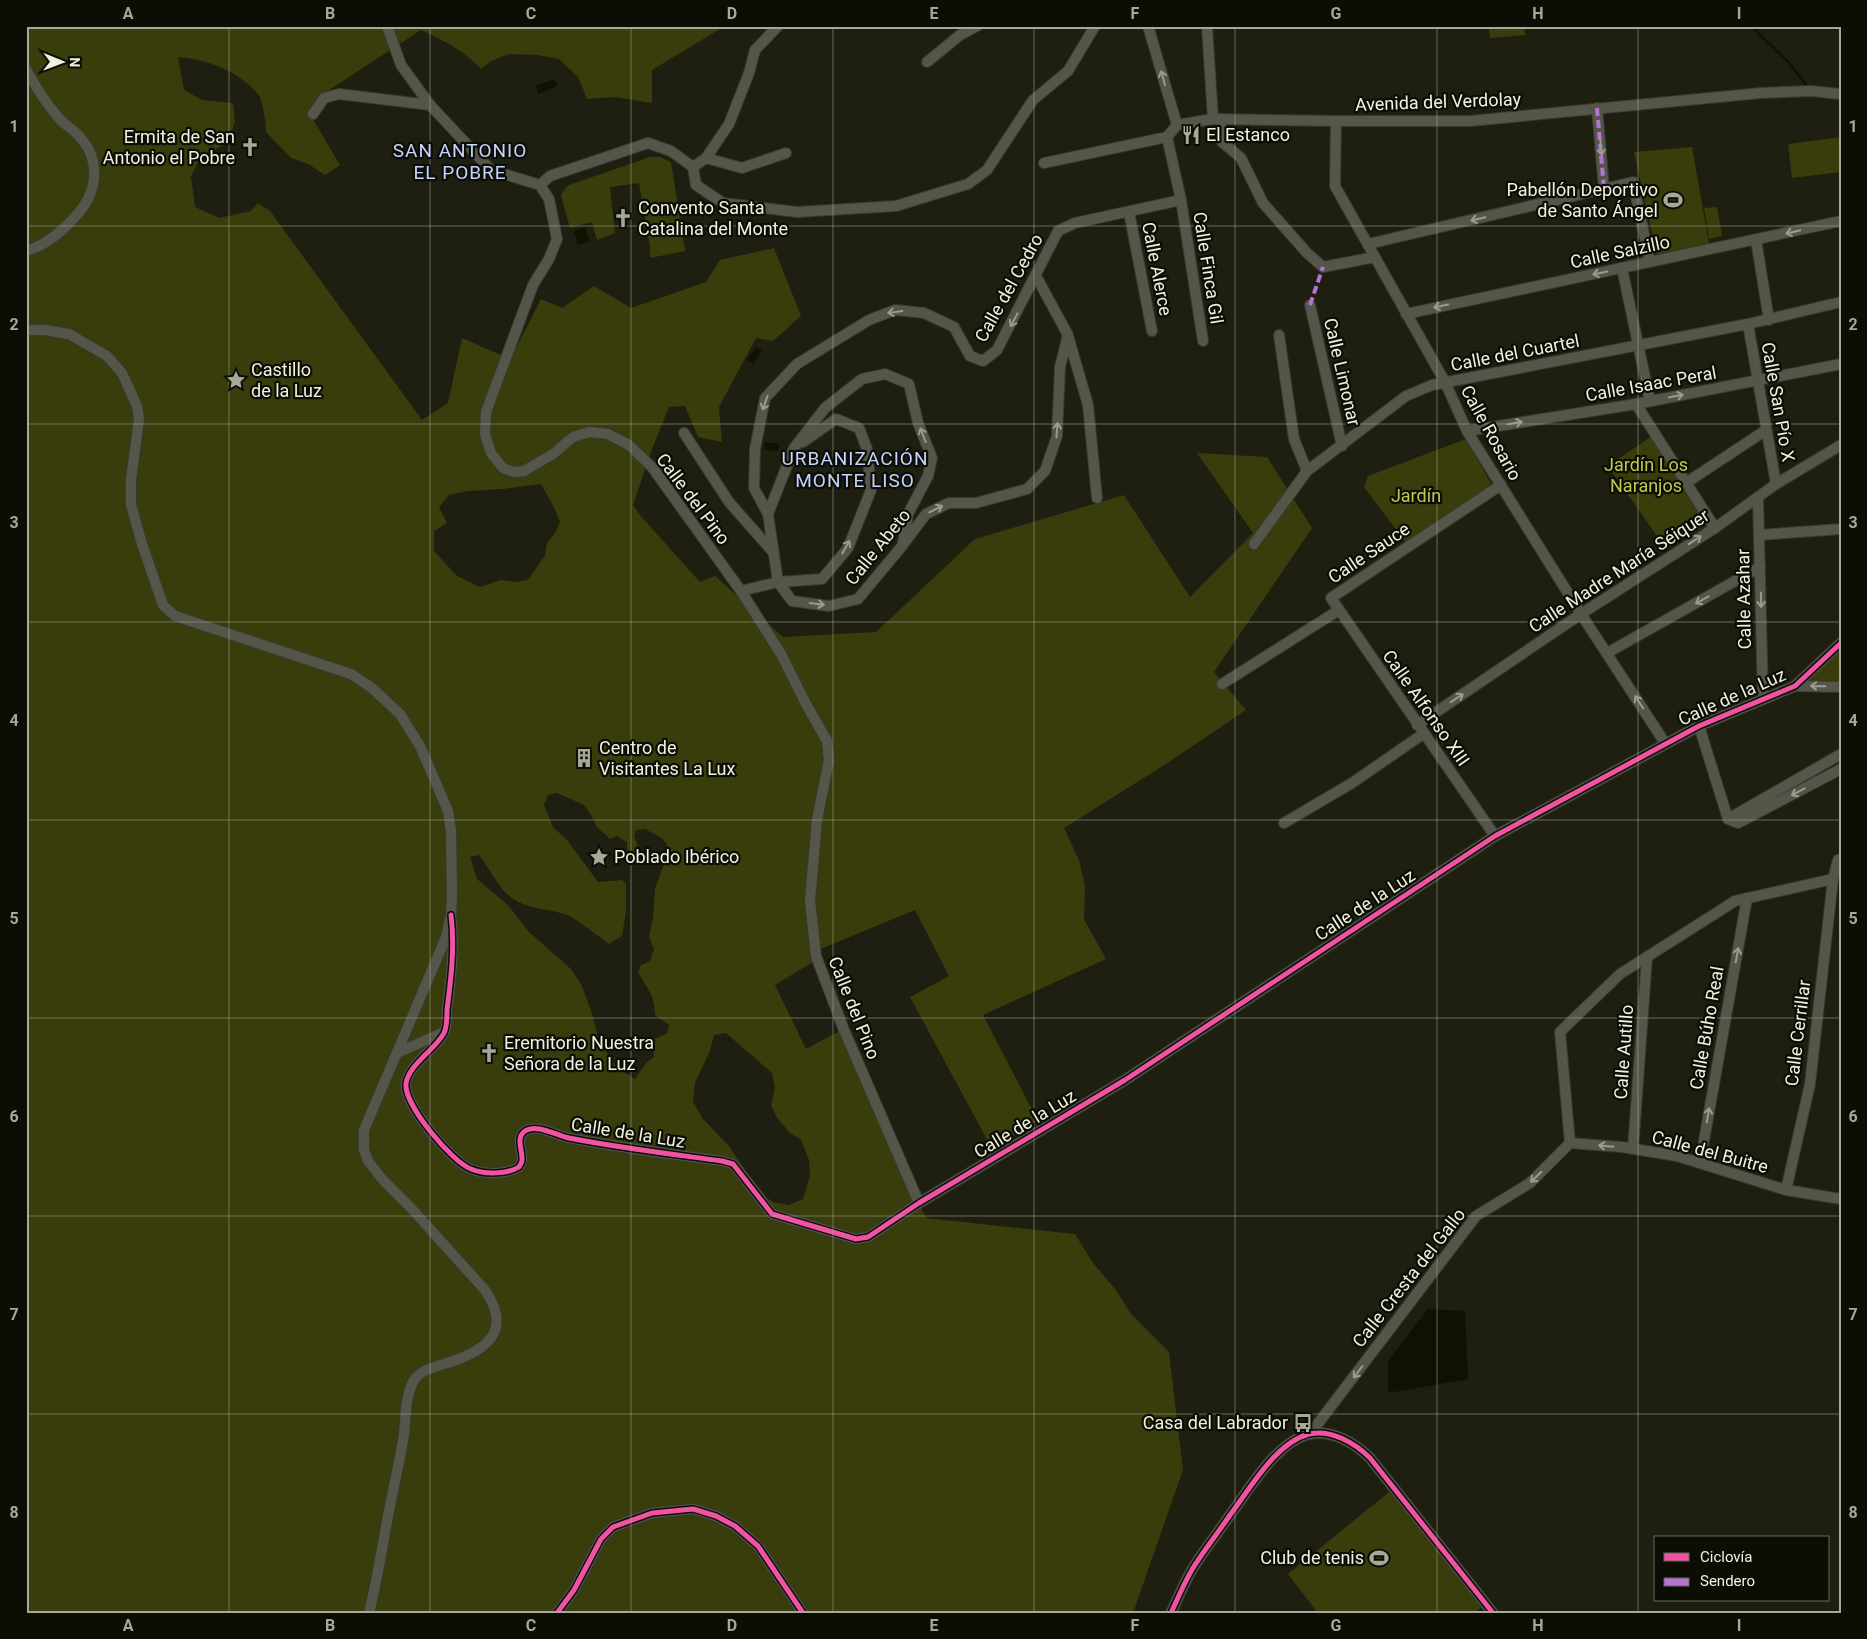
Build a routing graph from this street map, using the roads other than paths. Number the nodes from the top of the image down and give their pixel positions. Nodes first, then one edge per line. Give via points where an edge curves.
1 (387, 26) edge
2 (778, 26) edge
3 (977, 26) edge
4 (1095, 26) edge
5 (1148, 26) edge
6 (1207, 26) edge
7 (927, 62) dead end
8 (26, 69) edge
9 (1841, 94) edge
10 (430, 105) junction
11 (1597, 108) junction
12 (313, 114) dead end
13 (1217, 119) junction
14 (1336, 121) junction
15 (1177, 125) junction
16 (1167, 137) junction
17 (786, 153) dead end
18 (706, 158) junction
19 (1044, 163) dead end
20 (693, 167) junction
21 (540, 185) junction
22 (1604, 188) junction
23 (1181, 200) junction
24 (1129, 212) junction
25 (1841, 221) edge
26 (1756, 240) junction
27 (1368, 244) junction
28 (26, 251) edge
29 (1375, 257) junction
30 (1650, 262) junction
31 (1622, 268) junction
32 (1036, 276) junction
33 (1841, 302) edge
34 (1310, 305) dead end
35 (1406, 314) junction
36 (1768, 320) junction
37 (1748, 324) junction
38 (26, 330) edge
39 (1152, 332) dead end
40 (1068, 335) junction
41 (1279, 335) dead end
42 (1203, 341) dead end
43 (1639, 346) junction
44 (1841, 364) edge
45 (1758, 381) junction
46 (1445, 382) junction
47 (1650, 401) junction
48 (1636, 404) junction
49 (1766, 430) junction
50 (1467, 431) junction
51 (684, 433) dead end
52 (1841, 445) edge
53 (1342, 446) junction
54 (794, 448) junction
55 (1307, 471) junction
56 (1686, 483) junction
57 (1776, 484) junction
58 (1501, 485) junction
59 (1097, 498) dead end
60 (1758, 498) junction
61 (768, 514) junction
62 (1715, 528) junction
63 (1841, 529) edge
64 (1759, 535) junction
65 (1254, 544) dead end
66 (902, 546) junction
67 (774, 553) junction
68 (1760, 567) junction
69 (778, 582) junction
70 (741, 591) junction
71 (1331, 598) joint
72 (1338, 610) junction
73 (1581, 614) junction
74 (1841, 643) edge
75 (1607, 653) junction
76 (1222, 684) dead end
77 (1794, 686) junction
78 (1841, 687) edge
79 (1763, 699) junction
80 (1699, 726) junction
81 (1420, 729) junction
82 (1665, 743) junction
83 (1841, 754) edge
84 (1841, 769) edge
85 (1728, 819) junction
86 (1284, 824) dead end
87 (1495, 836) junction
88 (1841, 859) edge
89 (1833, 879) junction
90 (1747, 898) junction
91 (451, 915) junction
92 (1647, 957) junction
93 (445, 1032) junction
94 (397, 1053) junction
95 (1570, 1143) junction
96 (1633, 1149) junction
97 (1700, 1163) junction
98 (1786, 1190) junction
99 (1841, 1198) edge
100 (919, 1203) junction
101 (1310, 1434) junction
102 (369, 1613) edge
103 (557, 1613) edge
104 (803, 1613) edge
105 (1171, 1613) edge
106 (1493, 1613) edge

1 - 10 street via 401,65
2 - 18 street via 755,50 729,124
3 - 7 street via 960,35
4 - 20 street via 1068,71 1032,100 988,170 968,184 896,206 797,212 723,203 696,185
15 -> 5 street
6 - 13 street
8 - 28 street via 50,108 86,146 95,170 90,197 84,208 50,240 37,249
9 - 11 street, Avenida del Verdolay via 1811,91 1760,93
10 - 12 street via 338,94 324,98
10 - 21 street via 491,170
11 - 14 street, Avenida del Verdolay via 1470,121
11 -> 22 street
13 - 14 street, Avenida del Verdolay
13 - 15 street, Avenida del Verdolay
13 - 29 street via 1222,142 1241,158 1263,203 1312,258 1323,267
14 - 27 street, Calle Rosario via 1335,186
15 - 16 street
16 - 19 street
16 - 23 street
17 - 18 street via 742,168
18 - 20 street
20 - 21 street via 671,151 648,143 550,176
21 - 70 street, Calle del Pino via 549,199 557,239 533,286 486,412 485,434 491,453 503,468 514,472 524,471 553,454 573,437 589,432 608,434 629,445 652,467
22 -> 27 street
22 - 30 street via 1633,182
23 - 24 street, Calle del Cedro
23 - 42 street, Calle Finca Gil
24 - 32 street, Calle del Cedro via 1075,223 1058,231
24 - 39 street, Calle Alerce
25 -> 26 street, Calle Salzillo
26 - 30 street, Calle Salzillo
26 - 36 street
27 - 29 street, Calle Rosario
29 - 35 street, Calle Rosario
30 - 31 street, Calle Salzillo
31 -> 35 street, Calle Salzillo
31 - 43 street
32 - 40 street
32 -> 61 street, Calle del Cedro via 997,350 984,362 970,356 954,327 924,313 895,310 868,320 796,364 765,398 755,449 754,488
33 - 36 street, Calle del Cuartel
34 - 53 street, Calle Limonar
35 - 46 street, Calle Rosario
36 - 37 street, Calle del Cuartel
37 - 43 street, Calle del Cuartel
37 - 45 street, Calle San Pío X
38 - 91 street via 69,334 107,356 122,373 138,406 139,419 131,505 163,605 175,616 351,674 400,714 420,746 448,811 452,831
40 - 59 street via 1088,405
66 -> 40 street, Calle Abeto via 926,514 949,503 976,503 1027,488 1046,471 1057,436 1060,367
41 - 55 street via 1294,439
43 - 46 street, Calle del Cuartel
43 - 47 street
44 - 45 street, Calle Isaac Peral
47 -> 45 street, Calle Isaac Peral
45 - 49 street, Calle San Pío X
46 - 50 street, Calle Rosario
46 - 53 street, Calle del Cuartel via 1406,396
47 - 48 street, Calle Isaac Peral
50 -> 48 street, Calle Isaac Peral
48 - 56 street
49 - 56 street
49 - 57 street, Calle San Pío X
50 - 58 street, Calle Rosario
51 - 67 street via 730,502
52 - 57 street, Calle Madre María Séiquer
53 - 55 street, Calle del Cuartel
54 - 61 street
66 -> 54 street via 908,514 928,476 932,458 918,423 909,384 886,374 862,379 825,408
69 -> 54 street via 822,578 848,548 871,490 867,449 859,428 836,419
55 - 65 street, Calle del Cuartel
56 - 62 street
57 - 60 street, Calle Madre María Séiquer
58 - 71 street, Calle Sauce
58 - 73 street, Calle Rosario
60 - 62 street, Calle Madre María Séiquer
60 - 64 street, Calle Azahar
61 - 67 street, Calle del Cedro
73 -> 62 street, Calle Madre María Séiquer
63 - 64 street
64 - 68 street, Calle Azahar
69 -> 66 street, Calle Abeto via 792,601 828,606 858,599
67 - 69 street, Calle del Cedro
68 -> 75 street
68 -> 79 street, Calle Azahar
69 - 70 street
70 - 100 street, Calle del Pino via 781,654 827,741 829,760 817,820 810,900 816,956 844,1030
71 - 72 street, Calle Alfonso XIII
72 - 76 street
72 - 81 street, Calle Alfonso XIII
73 - 75 street, Calle Rosario
81 -> 73 street, Calle Madre María Séiquer
74 - 77 street, Calle de la Luz
82 -> 75 street, Calle Rosario
78 -> 77 street
77 - 79 street, Calle de la Luz
79 - 80 street, Calle de la Luz
80 - 82 street, Calle de la Luz
80 - 85 street
81 - 86 street, Calle Madre María Séiquer via 1352,783
81 - 87 street, Calle Alfonso XIII
82 - 87 street, Calle de la Luz
83 - 85 street
84 -> 85 street via 1738,823
87 - 100 street, Calle de la Luz via 1126,1080
88 - 89 street
89 - 90 street
89 - 98 street, Calle Cerrillar via 1810,1084
90 - 92 street via 1735,901
97 -> 90 street, Calle Búho Real
91 - 93 street via 453,929
91 - 94 street via 446,937
92 - 95 street via 1620,974 1560,1032
92 - 96 street, Calle Autillo
93 - 94 street
93 - 100 street, Calle de la Luz via 408,1076 406,1086 423,1123 459,1162 472,1170 512,1172 522,1160 521,1135 534,1128 576,1140 733,1164 772,1214 856,1239 868,1237
94 - 102 street via 364,1130 368,1162 485,1290 496,1310 498,1326 479,1349 424,1372 411,1386
96 -> 95 street, Calle del Buitre
95 -> 101 street, Calle Cresta del Gallo via 1530,1183 1476,1216
96 - 97 street, Calle del Buitre
97 - 98 street, Calle del Buitre
98 - 99 street, Calle del Buitre
101 - 105 street via 1291,1442 1266,1467 1193,1567
101 - 106 street via 1338,1437 1370,1458
103 - 104 street via 574,1590 602,1539 613,1527 652,1513 693,1509 735,1526 758,1546

